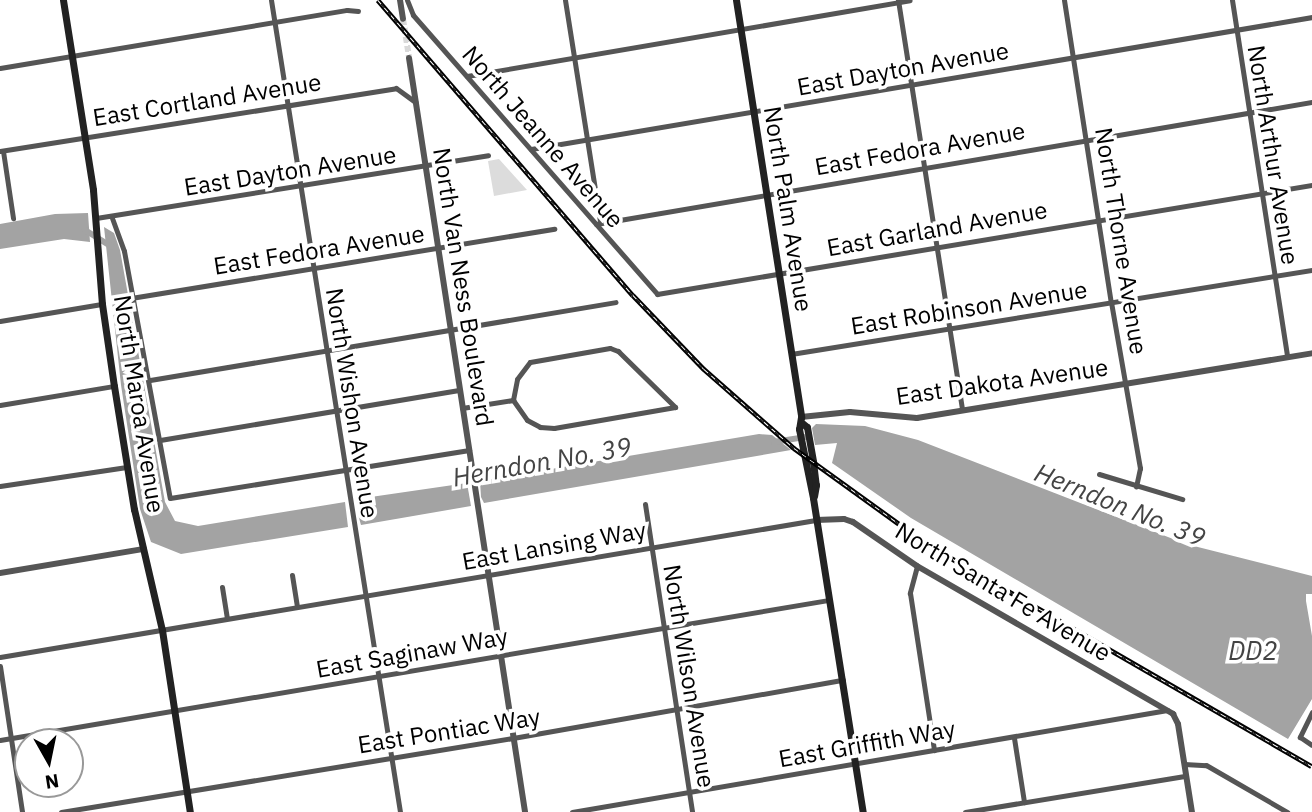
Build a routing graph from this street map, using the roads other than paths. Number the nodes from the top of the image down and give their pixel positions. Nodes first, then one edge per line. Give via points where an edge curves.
1 (63, 0) edge
2 (271, 0) edge
3 (405, 0) edge
4 (415, 0) edge
5 (565, 0) edge
6 (736, 0) edge
7 (910, 0) edge
8 (1064, 0) edge
9 (1232, 0) edge
10 (898, 1) edge
11 (358, 11) dead end
12 (1312, 17) edge
13 (403, 19) tunnel mouth
14 (274, 22) junction
15 (1236, 29) junction
16 (740, 30) junction
17 (72, 56) junction
18 (575, 57) junction
19 (410, 58) tunnel mouth
20 (1073, 58) junction
21 (0, 68) edge
22 (467, 76) junction
23 (912, 84) junction
24 (415, 102) junction
25 (1312, 102) edge
26 (287, 105) junction
27 (1249, 111) junction
28 (753, 112) junction
29 (85, 137) junction
30 (588, 139) junction
31 (1086, 139) junction
32 (531, 149) junction
33 (2, 151) edge
34 (488, 155) dead end
35 (425, 166) junction
36 (925, 166) junction
37 (1312, 185) edge
38 (300, 187) junction
39 (766, 193) junction
40 (1261, 193) junction
41 (13, 218) dead end
42 (96, 218) junction
43 (111, 218) junction
44 (1098, 219) junction
45 (598, 222) junction
46 (554, 229) dead end
47 (937, 246) junction
48 (437, 248) junction
49 (313, 269) junction
50 (1312, 270) edge
51 (778, 275) junction
52 (1274, 277) junction
53 (657, 294) joint
54 (131, 298) junction
55 (616, 302) dead end
56 (1111, 302) junction
57 (102, 304) junction
58 (0, 321) edge
59 (450, 329) junction
60 (949, 329) junction
61 (325, 350) junction
62 (1312, 353) edge
63 (791, 354) junction
64 (1287, 357) junction
65 (150, 380) junction
66 (1126, 384) junction
67 (114, 386) junction
68 (459, 390) junction
69 (513, 400) junction
70 (0, 405) edge
71 (462, 408) junction
72 (962, 409) junction
73 (335, 410) junction
74 (802, 424) junction
75 (160, 440) junction
76 (469, 450) junction
77 (127, 467) junction
78 (345, 469) junction
79 (1099, 474) dead end
80 (0, 486) edge
81 (1136, 487) junction
82 (1182, 499) dead end
83 (645, 504) dead end
84 (816, 520) junction
85 (652, 547) junction
86 (144, 549) junction
87 (917, 566) junction
88 (0, 573) edge
89 (292, 575) dead end
90 (488, 575) junction
91 (222, 587) dead end
92 (365, 596) junction
93 (829, 600) junction
94 (297, 607) junction
95 (227, 618) junction
96 (664, 629) junction
97 (162, 630) junction
98 (501, 656) junction
99 (0, 657) edge
100 (0, 666) edge
101 (377, 677) junction
102 (843, 680) junction
103 (1167, 710) junction
104 (174, 711) junction
105 (677, 711) junction
106 (1312, 712) edge
107 (10, 738) junction
108 (513, 738) junction
109 (1014, 738) junction
110 (0, 740) edge
111 (1312, 745) edge
112 (934, 750) junction
113 (391, 759) junction
114 (856, 764) junction
115 (1184, 764) junction
116 (1186, 776) junction
117 (689, 792) junction
118 (187, 793) junction
119 (1024, 802) junction
120 (1284, 811) edge
121 (22, 812) edge
122 (61, 812) edge
123 (190, 812) edge
124 (400, 812) edge
125 (525, 812) edge
126 (572, 812) edge
127 (692, 812) edge
128 (863, 812) edge
129 (965, 812) edge
130 (1192, 812) edge

1 - 17 main road, North Maroa Avenue
2 - 14 street, North Wishon Avenue
3 - 4 street
3 - 13 street
3 - 22 street, North Jeanne Avenue
5 - 18 street
6 - 16 main road, North Palm Avenue
7 - 10 street
8 - 20 street, North Thorne Avenue
9 - 15 street, North Arthur Avenue
10 - 16 street
10 - 23 street
11 - 14 street
12 - 15 street, East Dayton Avenue
14 - 17 street
14 - 26 street, North Wishon Avenue
15 - 20 street, East Dayton Avenue
15 - 27 street, North Arthur Avenue
16 - 18 street
16 - 28 main road, North Palm Avenue
17 - 21 street
17 - 29 main road, North Maroa Avenue
18 - 22 street
18 - 30 street
19 - 24 street, North Van Ness Boulevard
20 - 23 street, East Dayton Avenue
20 - 31 street, North Thorne Avenue
22 - 32 street, North Jeanne Avenue
23 - 28 street, East Dayton Avenue
23 - 36 street
24 - 26 street, East Cortland Avenue via 396,88
24 - 35 street, North Van Ness Boulevard
25 - 27 street, East Fedora Avenue
26 - 29 street, East Cortland Avenue
26 - 38 street, North Wishon Avenue
27 - 31 street, East Fedora Avenue
27 - 40 street, North Arthur Avenue
28 - 30 street, East Dayton Avenue
28 - 39 main road, North Palm Avenue
29 - 33 street, East Cortland Avenue
29 - 42 main road, North Maroa Avenue
30 - 32 street, East Dayton Avenue
30 - 45 street
31 - 36 street, East Fedora Avenue
31 - 44 street, North Thorne Avenue
32 - 45 street, North Jeanne Avenue
33 - 41 street
34 - 35 street, East Dayton Avenue
35 - 38 street, East Dayton Avenue
35 - 48 street, North Van Ness Boulevard
36 - 39 street, East Fedora Avenue
36 - 47 street
37 - 40 street, East Garland Avenue
38 - 43 street, East Dayton Avenue
38 - 49 street, North Wishon Avenue
39 - 45 street, East Fedora Avenue
39 - 51 main road, North Palm Avenue
40 - 44 street, East Garland Avenue
40 - 52 street, North Arthur Avenue
42 - 43 street, East Dayton Avenue
42 - 57 main road, North Maroa Avenue
43 - 54 street via 124,251
44 - 47 street, East Garland Avenue
44 - 56 street, North Thorne Avenue
45 - 53 street, North Jeanne Avenue
46 - 48 street, East Fedora Avenue
47 - 51 street, East Garland Avenue
47 - 60 street
48 - 49 street, East Fedora Avenue
48 - 59 street, North Van Ness Boulevard
49 - 54 street, East Fedora Avenue
49 - 61 street, North Wishon Avenue
50 - 52 street, East Robinson Avenue
51 - 53 street, East Garland Avenue
51 - 63 main road, North Palm Avenue
52 - 56 street, East Robinson Avenue
52 - 64 street, North Arthur Avenue
54 - 65 street
55 - 59 street
56 - 60 street, East Robinson Avenue
56 - 66 street, North Thorne Avenue
57 - 58 street
57 - 67 main road, North Maroa Avenue
59 - 61 street
59 - 68 street, North Van Ness Boulevard
60 - 63 street, East Robinson Avenue
60 - 72 street
61 - 65 street
61 - 73 street, North Wishon Avenue
62 - 64 street, East Dakota Avenue
63 - 74 main road, North Palm Avenue
64 - 66 street, East Dakota Avenue
65 - 75 street
66 - 72 street, East Dakota Avenue
66 - 81 street, North Thorne Avenue via 1140,468
67 - 70 street
67 - 77 main road, North Maroa Avenue
68 - 71 street, North Van Ness Boulevard
68 - 73 street
69 - 69 street via 517,379 530,362 601,349 618,351 675,407 554,428 527,420
69 - 71 street
71 - 76 street, North Van Ness Boulevard
72 - 74 street, East Dakota Avenue via 917,418 850,412
73 - 75 street
73 - 78 street, North Wishon Avenue
74 - 84 main road, North Palm Avenue via 816,485
75 - 78 street via 170,498
76 - 78 street
76 - 90 street, North Van Ness Boulevard
77 - 80 street
77 - 86 main road, North Maroa Avenue
78 - 92 street, North Wishon Avenue
79 - 81 street
81 - 82 street
83 - 85 street, North Wilson Avenue
84 - 85 street, East Lansing Way
84 - 87 street, North Santa Fe Avenue via 853,522
84 - 93 main road, North Palm Avenue
85 - 90 street, East Lansing Way
85 - 96 street, North Wilson Avenue
86 - 88 street
86 - 97 main road, North Maroa Avenue
87 - 103 street, North Santa Fe Avenue
87 - 112 street via 910,593
89 - 94 street
90 - 92 street, East Lansing Way
90 - 98 street, North Van Ness Boulevard
91 - 95 street
92 - 94 street, East Lansing Way
92 - 101 street, North Wishon Avenue
93 - 96 street, East Saginaw Way
93 - 102 main road, North Palm Avenue
94 - 95 street, East Lansing Way
95 - 97 street, East Lansing Way
96 - 98 street, East Saginaw Way
96 - 105 street, North Wilson Avenue
97 - 99 street, East Lansing Way
97 - 104 main road, North Maroa Avenue
98 - 101 street, East Saginaw Way
98 - 108 street, North Van Ness Boulevard
100 - 107 street
101 - 104 street, East Saginaw Way
101 - 113 street, North Wishon Avenue
102 - 105 street, East Pontiac Way
102 - 114 main road, North Palm Avenue
103 - 109 street, East Griffith Way
103 - 115 street via 1178,724
104 - 107 street, East Saginaw Way
104 - 118 main road, North Maroa Avenue
105 - 108 street, East Pontiac Way
105 - 117 street, North Wilson Avenue
106 - 111 street via 1300,737
107 - 110 street, East Saginaw Way
107 - 121 street
108 - 113 street, East Pontiac Way
108 - 125 street, North Van Ness Boulevard
109 - 112 street, East Griffith Way
109 - 119 street
112 - 114 street, East Griffith Way
113 - 118 street, East Pontiac Way
113 - 124 street, North Wishon Avenue
114 - 117 street, East Griffith Way
114 - 128 main road, North Palm Avenue
115 - 116 street
115 - 120 street via 1211,768
116 - 119 street
116 - 130 street
117 - 126 street, East Griffith Way
117 - 127 street, North Wilson Avenue
118 - 122 street, East Pontiac Way
118 - 123 main road, North Maroa Avenue
119 - 129 street

